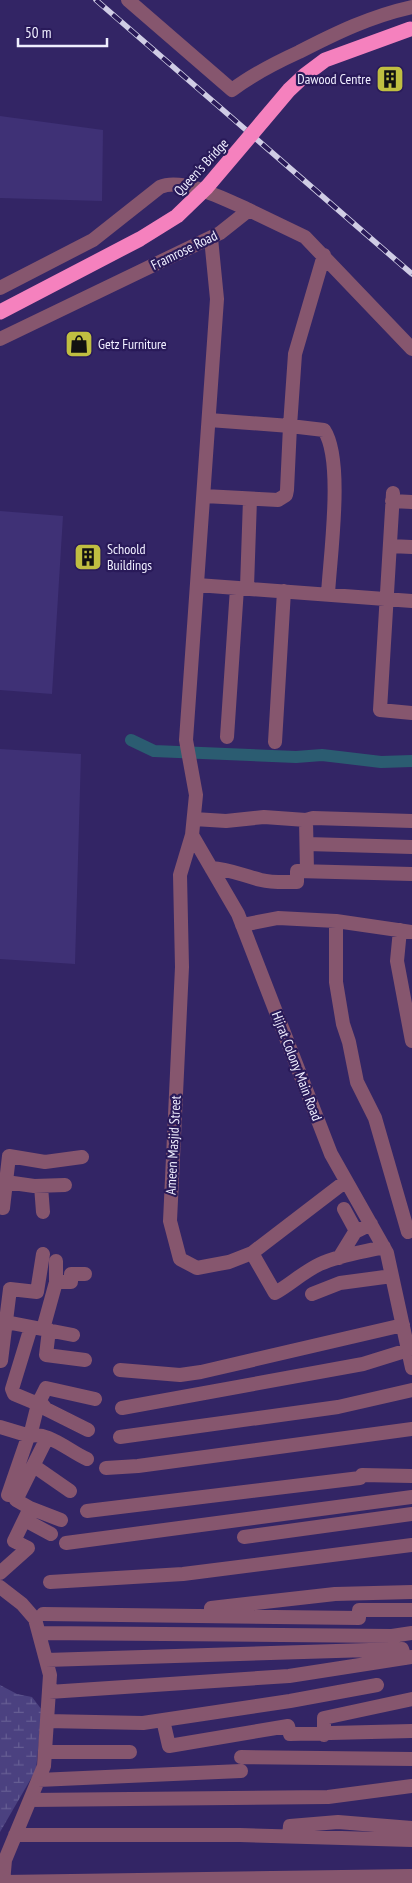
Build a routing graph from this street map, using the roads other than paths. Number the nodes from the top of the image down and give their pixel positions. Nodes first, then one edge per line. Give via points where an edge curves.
1 (128, 0) edge
2 (412, 7) edge
3 (410, 29) dead end
4 (249, 210) junction
5 (211, 238) junction
6 (324, 256) junction
7 (0, 288) edge
8 (0, 312) edge
9 (0, 339) edge
10 (412, 349) edge
11 (209, 420) junction
12 (290, 426) junction
13 (204, 496) junction
14 (250, 500) junction
15 (412, 502) edge
16 (390, 546) junction
17 (412, 547) edge
18 (197, 585) junction
19 (242, 588) junction
20 (284, 591) junction
21 (328, 594) junction
22 (388, 599) junction
23 (412, 600) edge
24 (412, 713) edge
25 (227, 738) dead end
26 (275, 742) dead end
27 (194, 819) junction
28 (306, 820) junction
29 (412, 821) edge
30 (192, 835) junction
31 (307, 844) junction
32 (412, 847) edge
33 (211, 868) junction
34 (307, 871) junction
35 (412, 874) edge
36 (336, 921) junction
37 (242, 925) junction
38 (406, 931) edge
39 (412, 1041) edge
40 (82, 1157) dead end
41 (4, 1174) edge
42 (346, 1181) junction
43 (64, 1185) dead end
44 (41, 1186) junction
45 (0, 1207) edge
46 (344, 1209) dead end
47 (43, 1212) dead end
48 (371, 1224) junction
49 (356, 1231) junction
50 (408, 1232) dead end
51 (384, 1248) junction
52 (252, 1253) junction
53 (43, 1254) dead end
54 (339, 1258) junction
55 (56, 1261) dead end
56 (85, 1274) dead end
57 (392, 1276) junction
58 (56, 1282) junction
59 (312, 1294) dead end
60 (4, 1316) edge
61 (403, 1325) junction
62 (41, 1329) junction
63 (72, 1335) dead end
64 (408, 1350) junction
65 (85, 1360) dead end
66 (1, 1361) edge
67 (412, 1368) edge
68 (120, 1370) dead end
69 (412, 1390) edge
70 (95, 1399) dead end
71 (39, 1402) junction
72 (122, 1408) dead end
73 (0, 1427) edge
74 (412, 1429) edge
75 (88, 1430) dead end
76 (30, 1436) junction
77 (120, 1437) dead end
78 (47, 1438) junction
79 (87, 1459) dead end
80 (34, 1466) junction
81 (106, 1468) dead end
82 (412, 1476) edge
83 (70, 1492) dead end
84 (8, 1495) dead end
85 (412, 1497) edge
86 (87, 1511) dead end
87 (27, 1514) junction
88 (412, 1514) edge
89 (61, 1520) dead end
90 (51, 1534) dead end
91 (244, 1537) dead end
92 (66, 1543) dead end
93 (412, 1545) edge
94 (0, 1573) edge
95 (50, 1582) dead end
96 (0, 1587) edge
97 (412, 1592) edge
98 (412, 1610) edge
99 (38, 1615) junction
100 (210, 1615) junction
101 (39, 1633) junction
102 (412, 1633) edge
103 (409, 1657) edge
104 (46, 1660) junction
105 (377, 1685) dead end
106 (49, 1692) junction
107 (412, 1699) edge
108 (163, 1720) junction
109 (47, 1721) junction
110 (412, 1731) edge
111 (324, 1735) junction
112 (45, 1752) junction
113 (130, 1752) dead end
114 (242, 1757) dead end
115 (412, 1759) edge
116 (241, 1771) dead end
117 (38, 1780) junction
118 (412, 1786) edge
119 (30, 1800) junction
120 (412, 1828) edge
121 (15, 1835) junction
122 (289, 1836) junction
123 (412, 1840) edge
124 (412, 1876) edge
125 (4, 1883) edge

1 - 2 street via 232,90 249,76 349,27 387,12
3 - 8 highway, Queen's Bridge, bridge via 325,60 289,90 207,187 177,216 140,239
4 - 5 street, Framrose Road
4 - 6 street via 305,237
4 - 7 street via 181,184 167,184 93,240
5 - 9 street, Framrose Road
5 - 11 street via 217,299
6 - 10 street
6 - 12 street via 295,354
11 - 12 street
11 - 13 street
12 - 14 street via 286,495 278,500
12 - 21 street via 324,430 331,450 335,473
13 - 14 street
13 - 18 street
14 - 19 street
15 - 16 street via 392,497
16 - 17 street
16 - 22 street
18 - 19 street
18 - 27 street via 186,740 196,795
19 - 20 street
19 - 25 street
20 - 21 street
20 - 26 street
21 - 22 street
22 - 23 street
22 - 24 street via 380,710
27 - 28 street via 264,816
27 - 30 street
28 - 29 street
28 - 31 street
30 - 33 street, Hijrat Colony Main Road
30 - 52 street, Ameen Masjid Street via 180,875 182,976 170,1221 180,1259 197,1268 229,1262
31 - 32 street
31 - 34 street
33 - 34 street via 226,868 261,880 282,882 297,882 297,871
33 - 37 street, Hijrat Colony Main Road
34 - 35 street
36 - 37 street via 278,918
36 - 38 street
36 - 50 street via 336,982 343,1024 357,1082 375,1118
37 - 42 street, Hijrat Colony Main Road via 331,1154
38 - 39 street via 397,961
40 - 41 street via 45,1162 9,1156
41 - 44 street
41 - 45 street via 3,1208
42 - 48 street, Hijrat Colony Main Road
42 - 52 street, Ameen Masjid Street
43 - 44 street
44 - 47 street
46 - 49 street
48 - 49 street
48 - 51 street, Hijrat Colony Main Road
49 - 54 street
51 - 54 street
51 - 57 street, Hijrat Colony Main Road
52 - 54 street via 275,1293 321,1264
53 - 60 street via 37,1292 10,1288
55 - 58 street
56 - 58 street via 71,1274 71,1282
57 - 59 street via 340,1283
57 - 61 street, Hijrat Colony Main Road
58 - 62 street
60 - 62 street
60 - 66 street
61 - 64 street, Hijrat Colony Main Road
61 - 68 street via 201,1372 180,1375
62 - 63 street
62 - 65 street via 46,1355
62 - 71 street via 12,1389 14,1394
64 - 67 street, Hijrat Colony Main Road
64 - 72 street via 363,1364
69 - 77 street via 338,1407
70 - 71 street via 46,1388
71 - 75 street via 46,1409
71 - 76 street
73 - 76 street
74 - 81 street
76 - 78 street via 35,1434
76 - 84 street
78 - 79 street
78 - 80 street
80 - 83 street
80 - 87 street via 16,1500
82 - 86 street via 362,1475 360,1478
85 - 92 street
87 - 89 street
87 - 90 street
87 - 94 street via 14,1541 28,1548
88 - 91 street
93 - 95 street via 183,1574
96 - 99 street
97 - 100 street via 335,1594 210,1608
98 - 100 street via 359,1610 359,1618
99 - 100 street
99 - 101 street
101 - 102 street via 392,1636
101 - 104 street
103 - 104 street via 402,1648
103 - 106 street via 289,1676
104 - 106 street
105 - 108 street
106 - 109 street
107 - 111 street via 324,1718
108 - 109 street via 143,1723
108 - 111 street via 168,1746 288,1726 290,1734
109 - 112 street
110 - 111 street
112 - 113 street
112 - 117 street
114 - 115 street
116 - 117 street
117 - 119 street
118 - 119 street via 328,1797
119 - 121 street
120 - 122 street via 338,1822 290,1826
121 - 122 street
121 - 125 street via 5,1860
122 - 123 street
124 - 125 street

